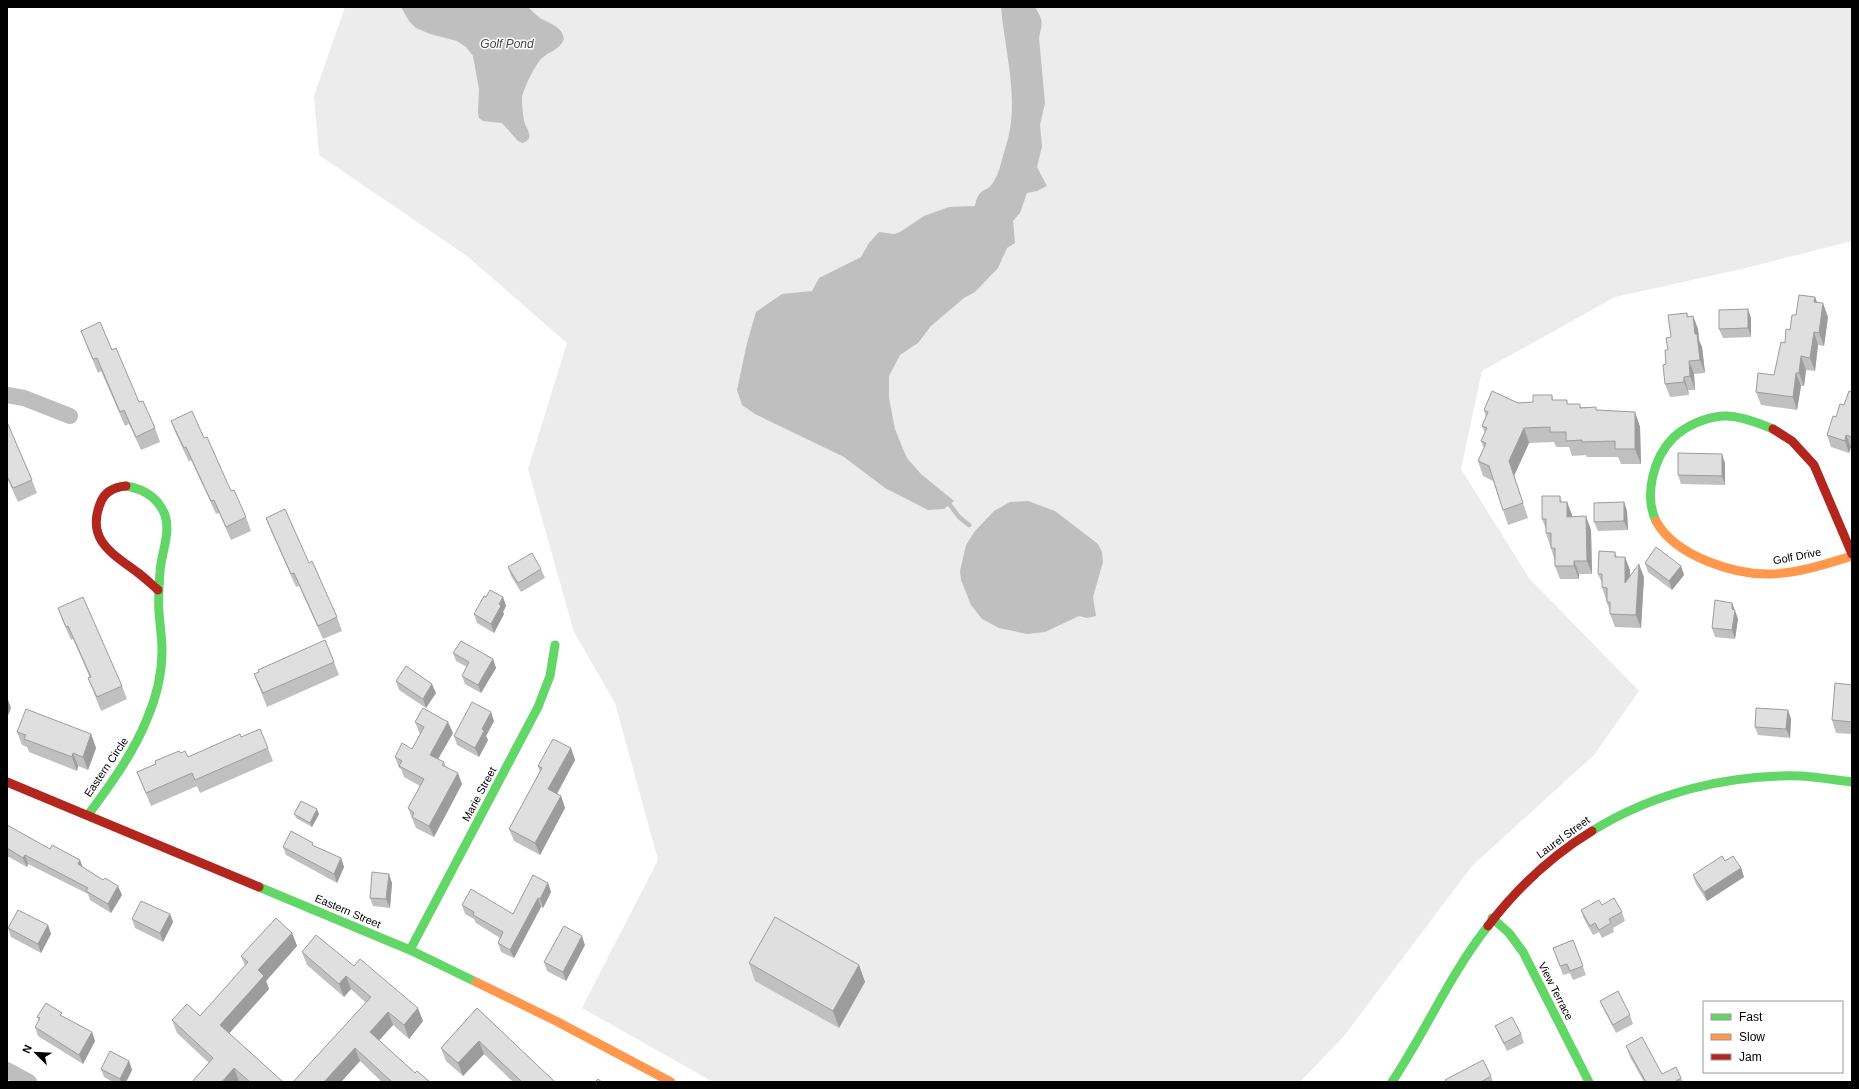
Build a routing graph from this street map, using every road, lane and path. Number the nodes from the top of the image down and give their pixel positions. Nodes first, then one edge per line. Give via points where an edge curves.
1 (7, 395) edge
2 (70, 416) dead end
3 (1852, 555) edge
4 (158, 590) junction
5 (555, 645) dead end
6 (7, 782) edge
7 (1852, 782) edge
8 (88, 815) junction
9 (1492, 918) junction
10 (410, 950) junction
11 (671, 1082) edge
12 (1392, 1082) edge
13 (1589, 1082) edge

1 - 2 street via 24,398
3 - 3 street, Golf Drive via 1836,511 1814,466 1796,444 1777,430 1756,422 1724,416 1712,419 1690,427 1670,440 1655,468 1651,486 1651,508 1658,526 1672,542 1699,558 1728,568 1761,574 1791,571
4 - 4 street, Eastern Circle via 168,534 164,512 152,496 143,490 126,485 116,486 99,502 96,523 102,542 119,560
4 - 8 street, Eastern Circle via 162,652 151,712 127,761
5 - 10 street, Marie Street via 553,667 538,707
6 - 8 street, Eastern Street
7 - 9 street, Laurel Street via 1797,776 1747,778 1702,785 1656,798 1618,814 1581,836 1532,875
8 - 10 street, Eastern Street
9 - 12 street, Laurel Street via 1471,948
9 - 13 street, View Terrace via 1509,933 1523,952
10 - 11 street, Eastern Street via 542,1014

